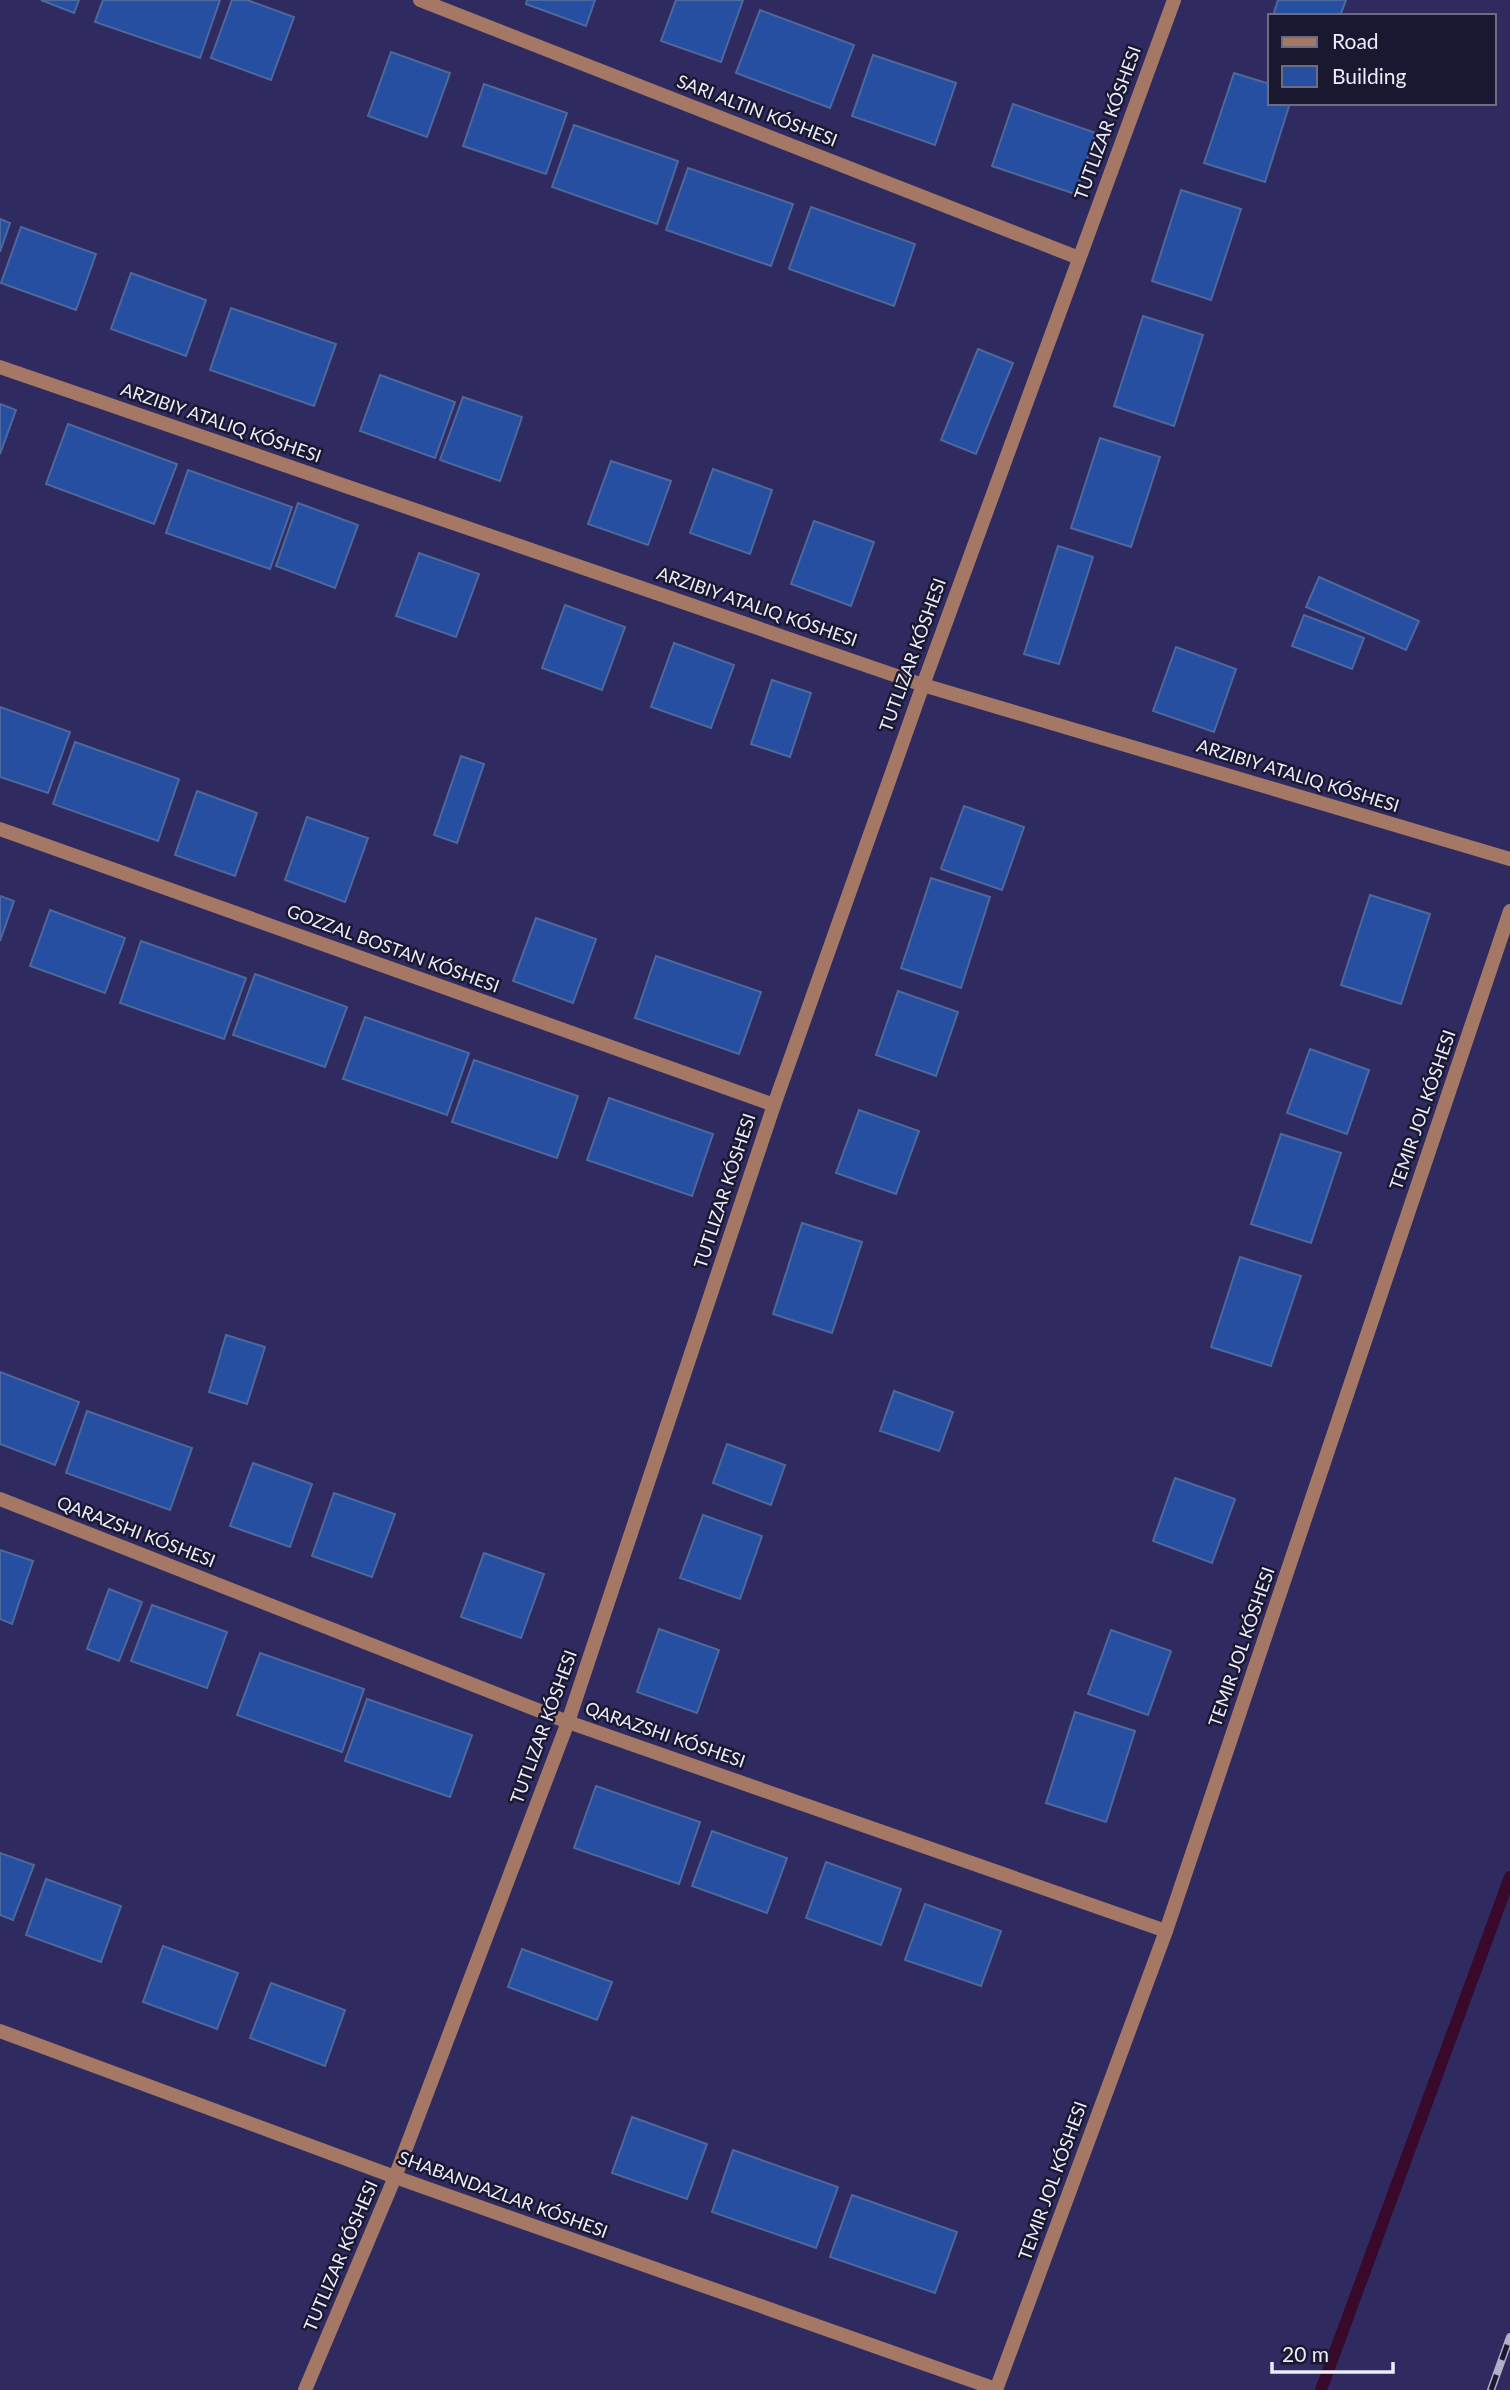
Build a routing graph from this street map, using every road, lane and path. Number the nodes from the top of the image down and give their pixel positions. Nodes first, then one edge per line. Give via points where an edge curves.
1 (420, 0) edge
2 (1174, 0) edge
3 (1079, 258) junction
4 (0, 367) edge
5 (923, 685) junction
6 (0, 828) edge
7 (1510, 859) edge
8 (1510, 911) edge
9 (774, 1105) junction
10 (0, 1499) edge
11 (568, 1722) junction
12 (1166, 1931) junction
13 (0, 2031) edge
14 (395, 2177) junction
15 (305, 2390) edge
16 (996, 2390) edge

1 - 3 street
2 - 3 street
3 - 5 street
4 - 5 street
5 - 7 street
5 - 9 street
6 - 9 street, GOZZAL BOSTAN KÓSHESI
8 - 12 street, TEMIR JOL KÓSHESI
9 - 11 street
10 - 11 street
11 - 12 street
11 - 14 street
12 - 16 street, TEMIR JOL KÓSHESI
13 - 14 street, SHABANDAZLAR KÓSHESI
14 - 15 street
14 - 16 street, SHABANDAZLAR KÓSHESI

